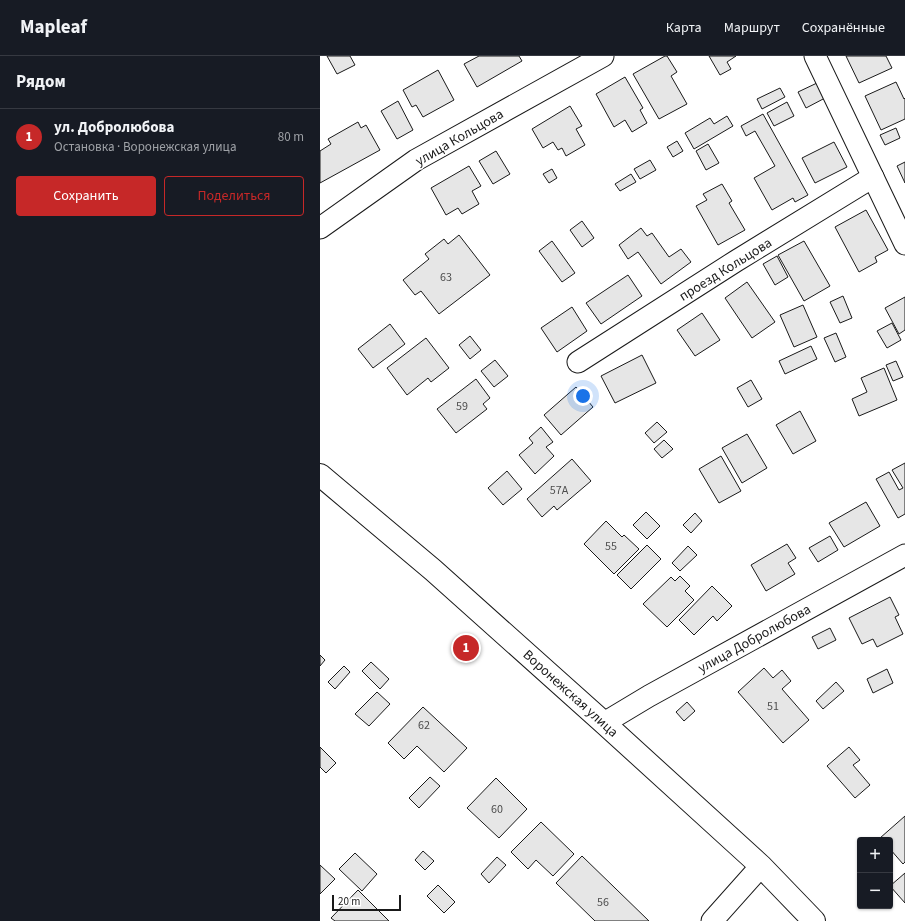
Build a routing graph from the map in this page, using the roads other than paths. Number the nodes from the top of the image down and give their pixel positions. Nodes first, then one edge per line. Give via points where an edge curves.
1 (603, 56) edge
2 (815, 56) edge
3 (873, 176) junction
4 (320, 228) edge
5 (905, 244) edge
6 (578, 362) dead end
7 (320, 475) edge
8 (905, 555) edge
9 (604, 723) junction
10 (761, 866) junction
11 (712, 921) edge
12 (814, 921) edge

1 - 4 street, улица Кольцова via 416,160
2 - 3 street
3 - 5 street
3 - 6 street, проезд Кольцова
7 - 9 street, Воронежская улица via 433,570
8 - 9 street, улица Добролюбова
9 - 10 street, Воронежская улица
10 - 11 street
10 - 12 street, Воронежская улица

